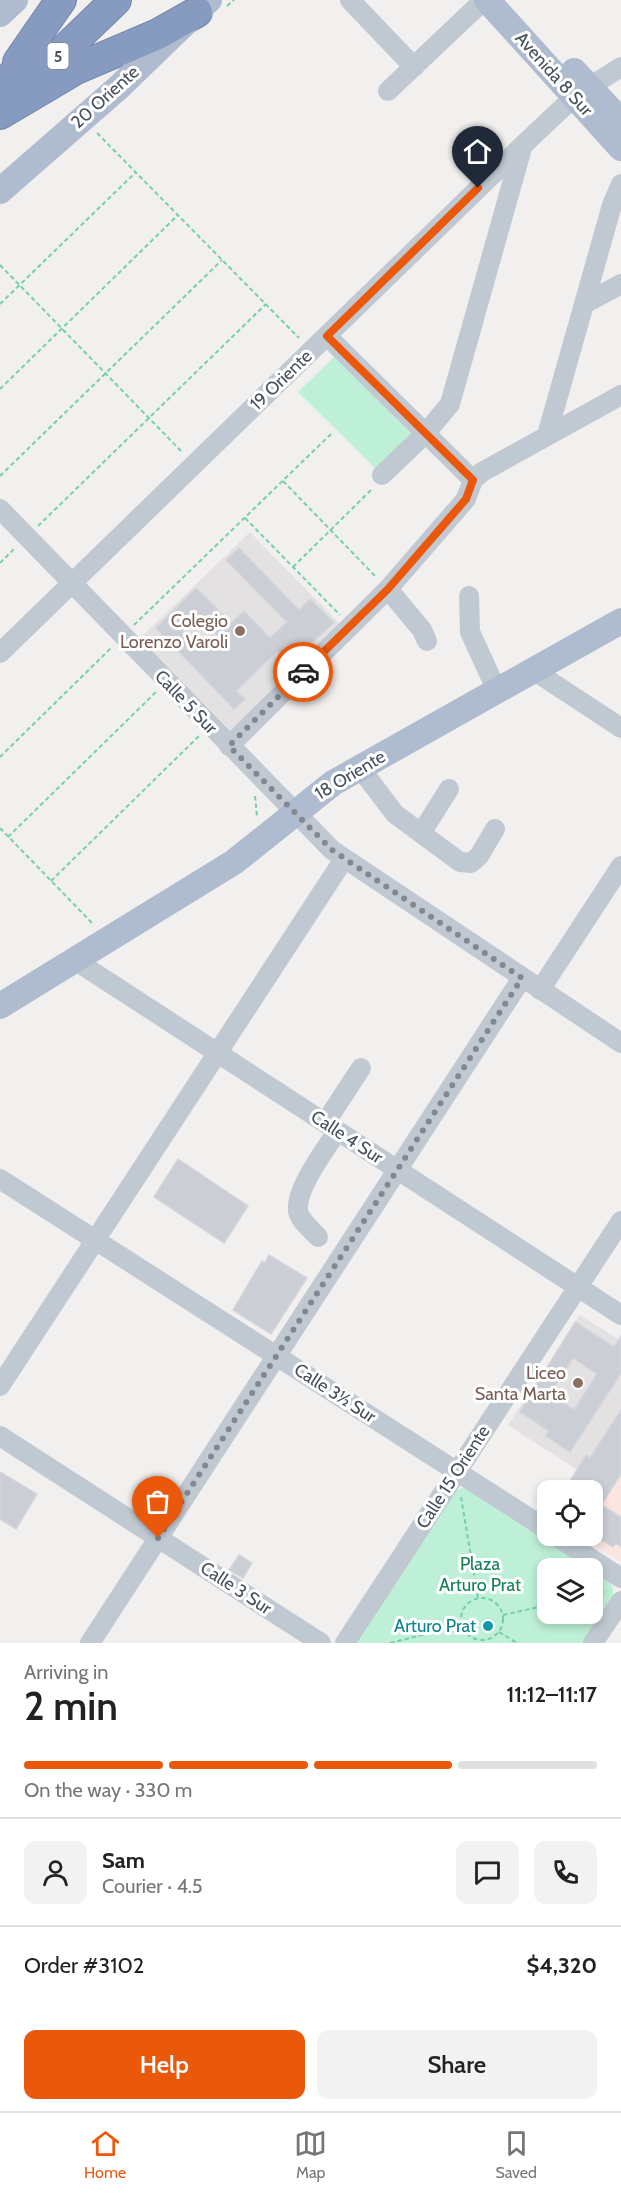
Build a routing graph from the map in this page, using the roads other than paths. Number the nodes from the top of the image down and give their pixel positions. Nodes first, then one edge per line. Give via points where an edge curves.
1 (15, 0) edge
2 (61, 0) edge
3 (90, 0) edge
4 (116, 0) edge
5 (350, 0) edge
6 (486, 0) edge
7 (509, 0) edge
8 (203, 6) edge
9 (0, 14) edge
10 (414, 67) junction
11 (621, 67) edge
12 (0, 86) edge
13 (388, 91) dead end
14 (582, 92) junction
15 (0, 113) edge
16 (621, 121) edge
17 (522, 146) junction
18 (621, 148) edge
19 (621, 184) edge
20 (0, 191) edge
21 (621, 284) edge
22 (586, 303) junction
23 (327, 336) junction
24 (621, 395) edge
25 (425, 434) junction
26 (548, 435) junction
27 (382, 475) road end
28 (470, 490) junction
29 (0, 509) edge
30 (72, 584) junction
31 (388, 589) junction
32 (469, 596) dead end
33 (621, 621) edge
34 (427, 641) dead end
35 (0, 653) edge
36 (533, 670) junction
37 (497, 691) junction
38 (621, 728) edge
39 (229, 746) junction
40 (360, 768) junction
41 (449, 789) dead end
42 (294, 813) junction
43 (495, 829) dead end
44 (422, 832) junction
45 (344, 859) junction
46 (621, 866) edge
47 (73, 959) junction
48 (522, 978) junction
49 (540, 990) junction
50 (1, 1004) edge
51 (621, 1043) edge
52 (217, 1053) junction
53 (361, 1068) dead end
54 (331, 1127) junction
55 (398, 1170) junction
56 (0, 1179) edge
57 (621, 1221) edge
58 (318, 1237) dead end
59 (95, 1240) junction
60 (578, 1287) junction
61 (621, 1315) edge
62 (276, 1356) junction
63 (0, 1386) edge
64 (0, 1436) edge
65 (452, 1479) junction
66 (537, 1524) edge
67 (158, 1538) junction
68 (567, 1546) edge
69 (617, 1590) edge
70 (90, 1643) edge
71 (321, 1643) edge
72 (345, 1643) edge
73 (593, 1643) edge

1 - 9 main road
2 - 12 highway
3 - 12 highway, 5
4 - 15 highway, 5
5 - 10 street
6 - 10 street
6 - 14 main road, Avenida 8 Sur
7 - 14 main road, Avenida 8 Sur
8 - 15 highway via 158,34 61,77
8 - 20 main road, 20 Oriente
10 - 13 street
11 - 14 street, 19 Oriente
14 - 16 main road, Avenida 8 Sur
14 - 17 street, 19 Oriente
14 - 18 main road, Avenida 8 Sur
17 - 23 street, 19 Oriente
17 - 25 street via 450,404
19 - 22 street
21 - 22 street
22 - 26 street
23 - 25 street
23 - 30 street, 19 Oriente
24 - 26 street
25 - 27 street
25 - 28 street
26 - 28 street via 482,472
28 - 31 street
29 - 30 street, Calle 5 Sur
30 - 35 street, 19 Oriente
30 - 39 street, Calle 5 Sur
31 - 34 street
31 - 39 street
32 - 37 street via 470,632
33 - 36 main road, 18 Oriente
36 - 37 main road, 18 Oriente
36 - 38 street
37 - 40 main road, 18 Oriente
39 - 42 street, Calle 5 Sur
40 - 42 main road, 18 Oriente
40 - 44 street via 395,814
41 - 44 street
42 - 45 street, Calle 5 Sur
42 - 47 main road, 18 Oriente via 234,862
43 - 44 street via 471,863 460,862
45 - 48 street, Calle 5 Sur
45 - 52 street
46 - 49 street
47 - 50 main road, 18 Oriente
47 - 52 street, Calle 4 Sur
48 - 49 street, Calle 5 Sur
48 - 55 street
49 - 51 street, Calle 5 Sur
52 - 54 street, Calle 4 Sur
52 - 59 street
53 - 54 street
54 - 55 street, Calle 4 Sur
54 - 58 street via 299,1197 301,1219
55 - 60 street, Calle 4 Sur
55 - 62 street
56 - 59 street, Calle 3½ Sur
57 - 60 street, Calle 15 Oriente
59 - 62 street, Calle 3½ Sur
59 - 63 street
60 - 61 street, Calle 4 Sur
60 - 65 street, Calle 15 Oriente
62 - 65 street, Calle 3½ Sur
62 - 67 street
64 - 67 street, Calle 3 Sur
65 - 66 street, Calle 3½ Sur
65 - 72 street, Calle 15 Oriente
67 - 70 street
67 - 71 street, Calle 3 Sur
68 - 69 street
69 - 73 street

